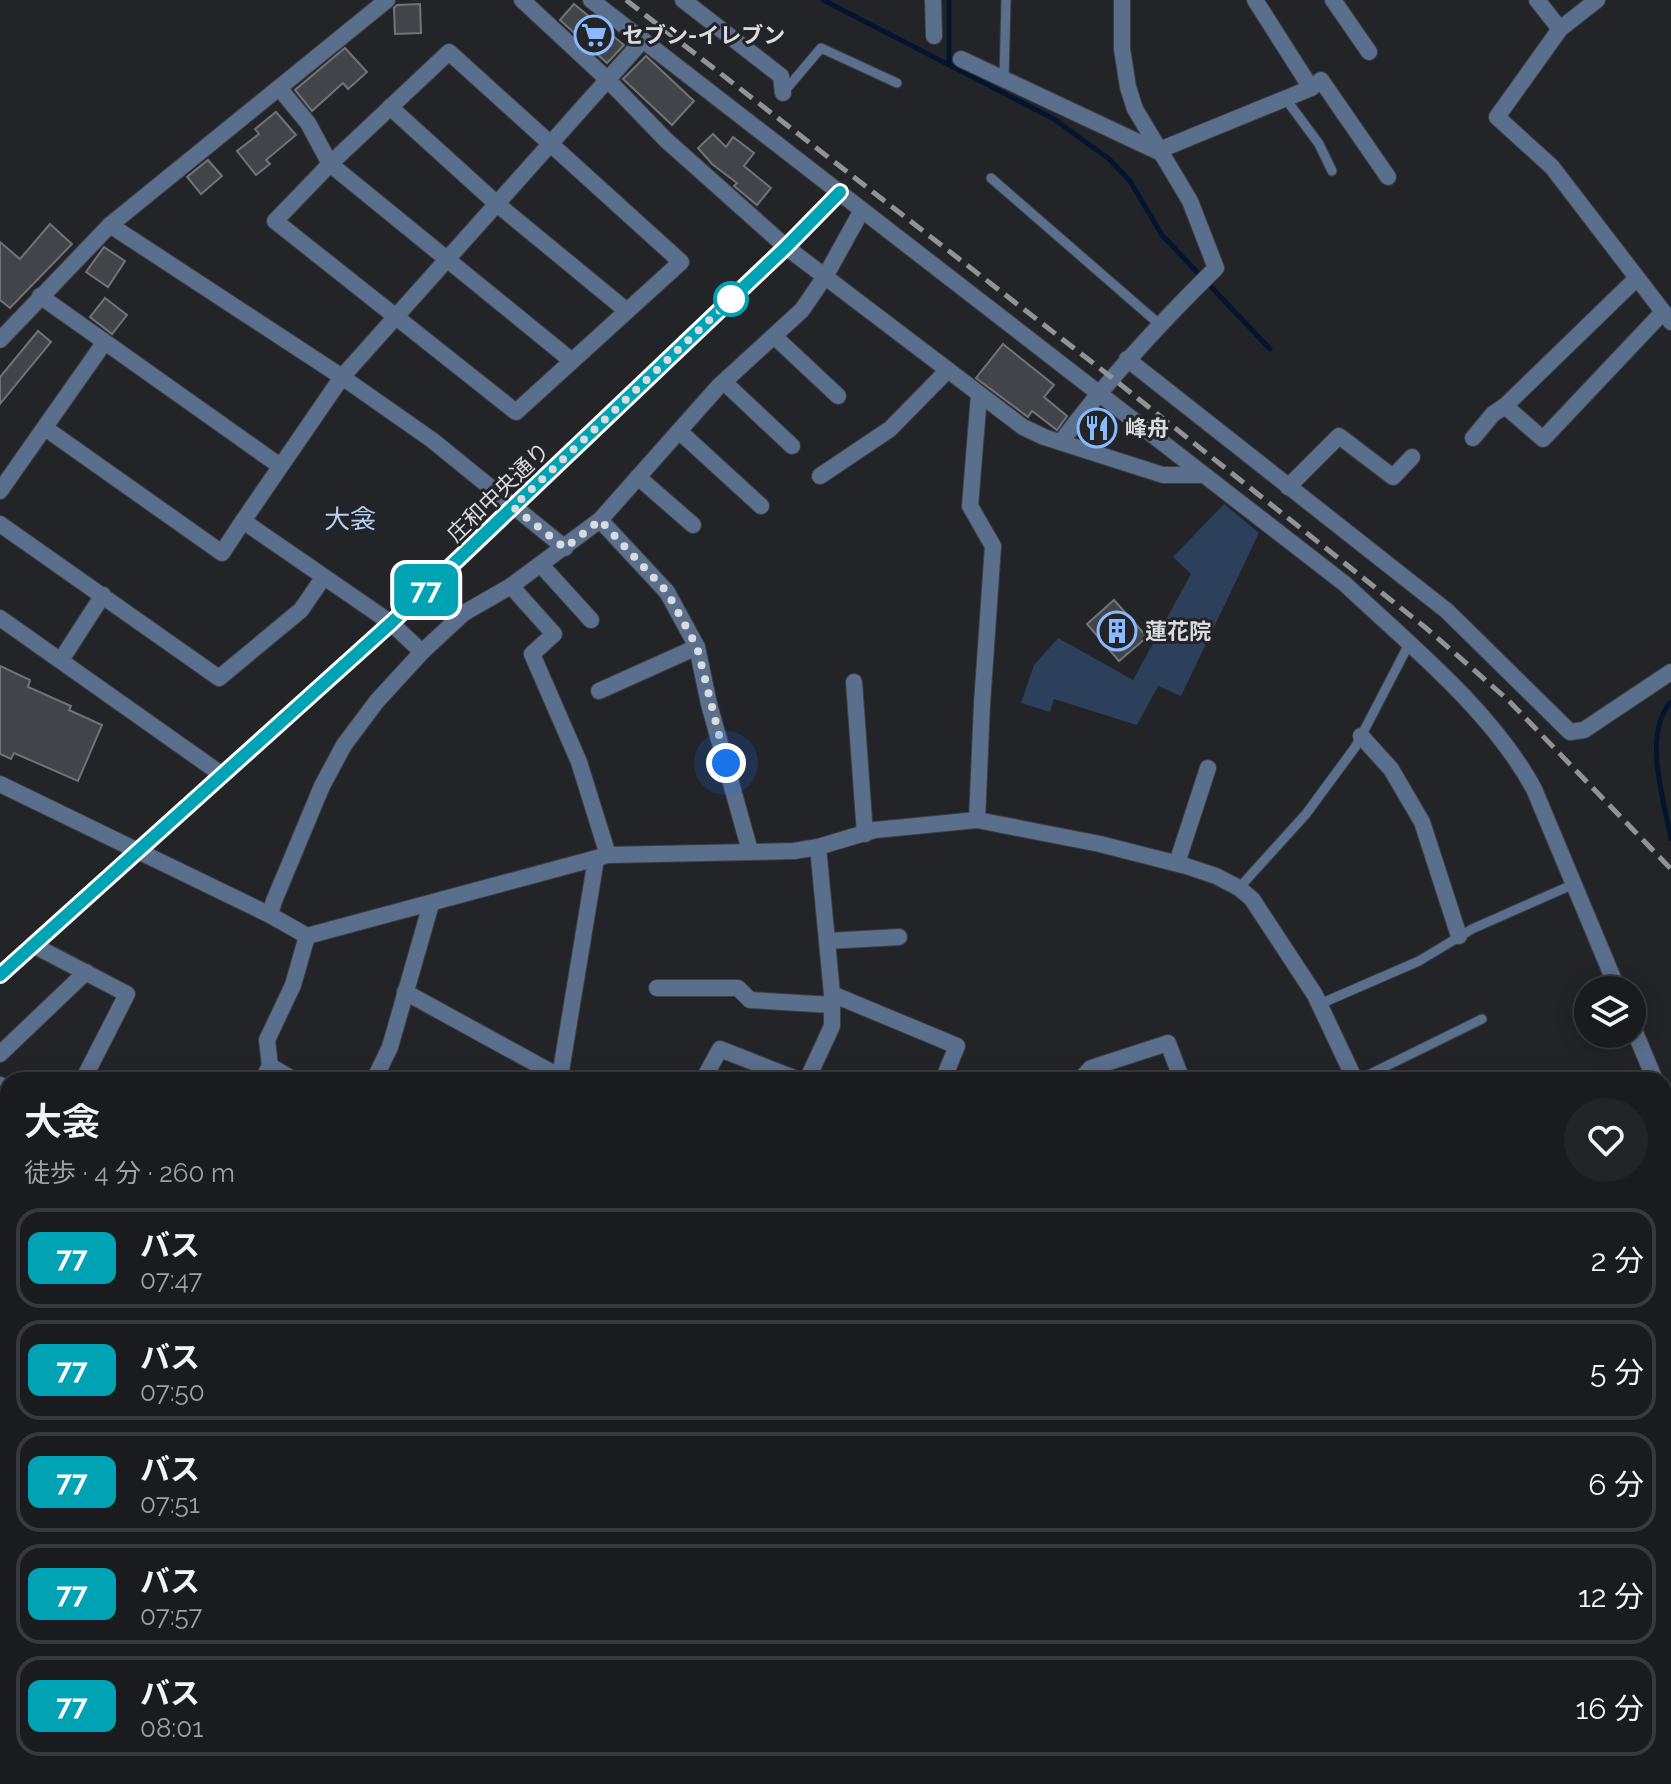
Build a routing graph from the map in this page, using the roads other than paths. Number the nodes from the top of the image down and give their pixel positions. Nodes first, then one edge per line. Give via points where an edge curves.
1 (387, 0) edge
2 (522, 0) edge
3 (591, 0) edge
4 (683, 0) edge
5 (933, 0) edge
6 (1006, 0) edge
7 (1122, 0) edge
8 (1255, 0) edge
9 (1333, 0) edge
10 (1537, 0) edge
11 (1597, 0) edge
12 (1560, 29) junction
13 (934, 36) dead end
14 (643, 40) junction
15 (1369, 52) dead end
16 (961, 59) dead end
17 (607, 79) junction
18 (1004, 80) junction
19 (897, 83) dead end
20 (1311, 88) junction
21 (280, 89) junction
22 (783, 93) joint
23 (1285, 98) junction
24 (390, 107) junction
25 (550, 144) junction
26 (1157, 151) junction
27 (330, 164) junction
28 (1332, 171) dead end
29 (1388, 177) dead end
30 (991, 178) dead end
31 (840, 192) junction
32 (497, 204) junction
33 (862, 210) junction
34 (110, 225) junction
35 (786, 247) junction
36 (449, 259) junction
37 (826, 275) junction
38 (1637, 278) junction
39 (40, 296) junction
40 (627, 311) junction
41 (398, 317) junction
42 (1667, 317) edge
43 (1159, 324) junction
44 (774, 336) junction
45 (0, 340) edge
46 (104, 343) junction
47 (1127, 359) junction
48 (572, 361) junction
49 (948, 370) junction
50 (342, 377) junction
51 (724, 382) junction
52 (1097, 394) junction
53 (979, 395) junction
54 (838, 396) dead end
55 (1505, 406) junction
56 (45, 428) junction
57 (679, 431) junction
58 (1473, 438) dead end
59 (1061, 442) junction
60 (792, 446) dead end
61 (1412, 457) dead end
62 (280, 466) junction
63 (1201, 475) junction
64 (820, 476) dead end
65 (638, 477) junction
66 (1288, 487) junction
67 (0, 491) edge
68 (761, 506) dead end
69 (513, 507) junction
70 (600, 520) junction
71 (243, 521) junction
72 (0, 524) edge
73 (693, 525) dead end
74 (565, 548) junction
75 (541, 565) junction
76 (323, 578) junction
77 (511, 586) junction
78 (103, 595) junction
79 (0, 618) edge
80 (591, 620) dead end
81 (391, 623) junction
82 (1409, 644) junction
83 (697, 647) junction
84 (422, 652) junction
85 (61, 660) junction
86 (1671, 672) edge
87 (854, 682) dead end
88 (599, 691) dead end
89 (1361, 736) junction
90 (1208, 768) dead end
91 (221, 774) junction
92 (0, 784) edge
93 (977, 820) junction
94 (865, 834) junction
95 (818, 847) junction
96 (137, 850) junction
97 (750, 851) junction
98 (602, 857) junction
99 (1177, 863) junction
100 (1574, 884) junction
101 (1239, 888) junction
102 (431, 904) junction
103 (270, 915) junction
104 (307, 936) junction
105 (1459, 936) junction
106 (899, 937) dead end
107 (827, 941) junction
108 (33, 945) junction
109 (86, 972) junction
110 (0, 975) edge
111 (1612, 976) edge
112 (657, 988) dead end
113 (405, 992) junction
114 (832, 1000) junction
115 (1320, 1004) junction
116 (1482, 1019) dead end
117 (1642, 1048) edge
118 (0, 1054) edge
119 (87, 1072) edge
120 (266, 1072) edge
121 (378, 1072) edge
122 (551, 1072) edge
123 (561, 1072) edge
124 (707, 1072) edge
125 (779, 1072) edge
126 (811, 1072) edge
127 (946, 1072) edge
128 (1099, 1072) edge
129 (1179, 1072) edge
130 (1352, 1072) edge
131 (1373, 1072) edge
132 (1652, 1072) edge

1 - 21 street
2 - 17 street
3 - 14 street
4 - 22 street via 781,76
5 - 13 street
6 - 18 lane
7 - 26 street via 1128,87
8 - 20 street
9 - 15 street
10 - 12 street
11 - 12 street
12 - 38 street via 1497,117 1552,167
14 - 17 street
14 - 31 street
16 - 18 street
17 - 25 street
17 - 35 street via 666,140
18 - 26 street
19 - 22 lane via 821,48
20 - 23 street
20 - 29 street via 1321,80
21 - 27 street via 308,123
21 - 34 street
23 - 26 street
23 - 28 lane
24 - 25 street via 449,52
24 - 27 street
24 - 32 street
25 - 32 street
25 - 40 street via 681,262
26 - 43 street via 1190,201 1216,268
27 - 36 street
27 - 41 street via 275,221
30 - 43 lane
31 - 33 street
31 - 35 street, 庄和中央通り
32 - 36 street
32 - 40 street
33 - 37 street
33 - 52 street
34 - 39 street
34 - 50 street
35 - 37 street
35 - 69 street, 庄和中央通り
36 - 41 street
36 - 48 street
37 - 44 street via 802,310
37 - 49 street
38 - 42 street
38 - 55 street
39 - 45 street
39 - 46 street
40 - 48 street
41 - 48 street via 516,412
41 - 50 street
42 - 55 street via 1543,439
43 - 47 street
44 - 51 street
44 - 54 street
46 - 56 street
46 - 62 street
47 - 52 street
47 - 66 street
49 - 53 street
49 - 64 street via 890,429
50 - 62 street
50 - 69 street via 432,440
51 - 57 street
51 - 60 street
52 - 59 street
52 - 63 street
53 - 59 street via 1023,427
53 - 93 street via 970,506 993,546
55 - 58 street
56 - 67 street
56 - 71 street via 222,553
57 - 65 street
57 - 68 street
59 - 63 street via 1163,475
61 - 66 street via 1393,477 1339,436
62 - 71 street
63 - 82 street via 1345,584
65 - 70 street
65 - 73 street
66 - 86 street via 1447,611 1570,732 1584,730
69 - 74 street
69 - 81 street, 庄和中央通り
70 - 74 street
70 - 83 street via 667,592
71 - 76 street
72 - 78 street
74 - 75 street
75 - 77 street
75 - 80 street
76 - 78 street via 301,610 219,678
76 - 81 street
77 - 84 street via 464,613
77 - 98 street via 554,634 532,654 579,762
78 - 85 street
79 - 85 street
81 - 84 street
81 - 91 street, 庄和中央通り
82 - 89 lane
82 - 100 street via 1517,758
83 - 88 street
83 - 97 street
84 - 103 street via 344,745
85 - 91 street
87 - 94 street
89 - 101 lane via 1306,814
89 - 105 street via 1391,769 1422,822
90 - 99 street
91 - 96 street, 庄和中央通り
92 - 96 street
93 - 94 street
93 - 99 street
94 - 95 street
95 - 97 street
95 - 107 street
96 - 103 street
96 - 108 street, 庄和中央通り
97 - 98 street
98 - 102 street
98 - 123 street
99 - 101 street
100 - 105 lane
100 - 111 street
101 - 115 street via 1252,899
102 - 104 street
102 - 113 street
103 - 104 street
104 - 120 street via 293,985 267,1040
105 - 115 lane via 1419,961
106 - 107 street
107 - 114 street
108 - 109 street
108 - 110 street, 庄和中央通り
109 - 118 street
109 - 119 street via 127,994
112 - 114 street via 738,988 750,1000
113 - 121 street
113 - 122 street
114 - 126 street via 832,1026
114 - 127 street via 957,1046
115 - 130 street
116 - 131 lane
117 - 132 street
124 - 125 street via 720,1049
128 - 129 street via 1168,1043

